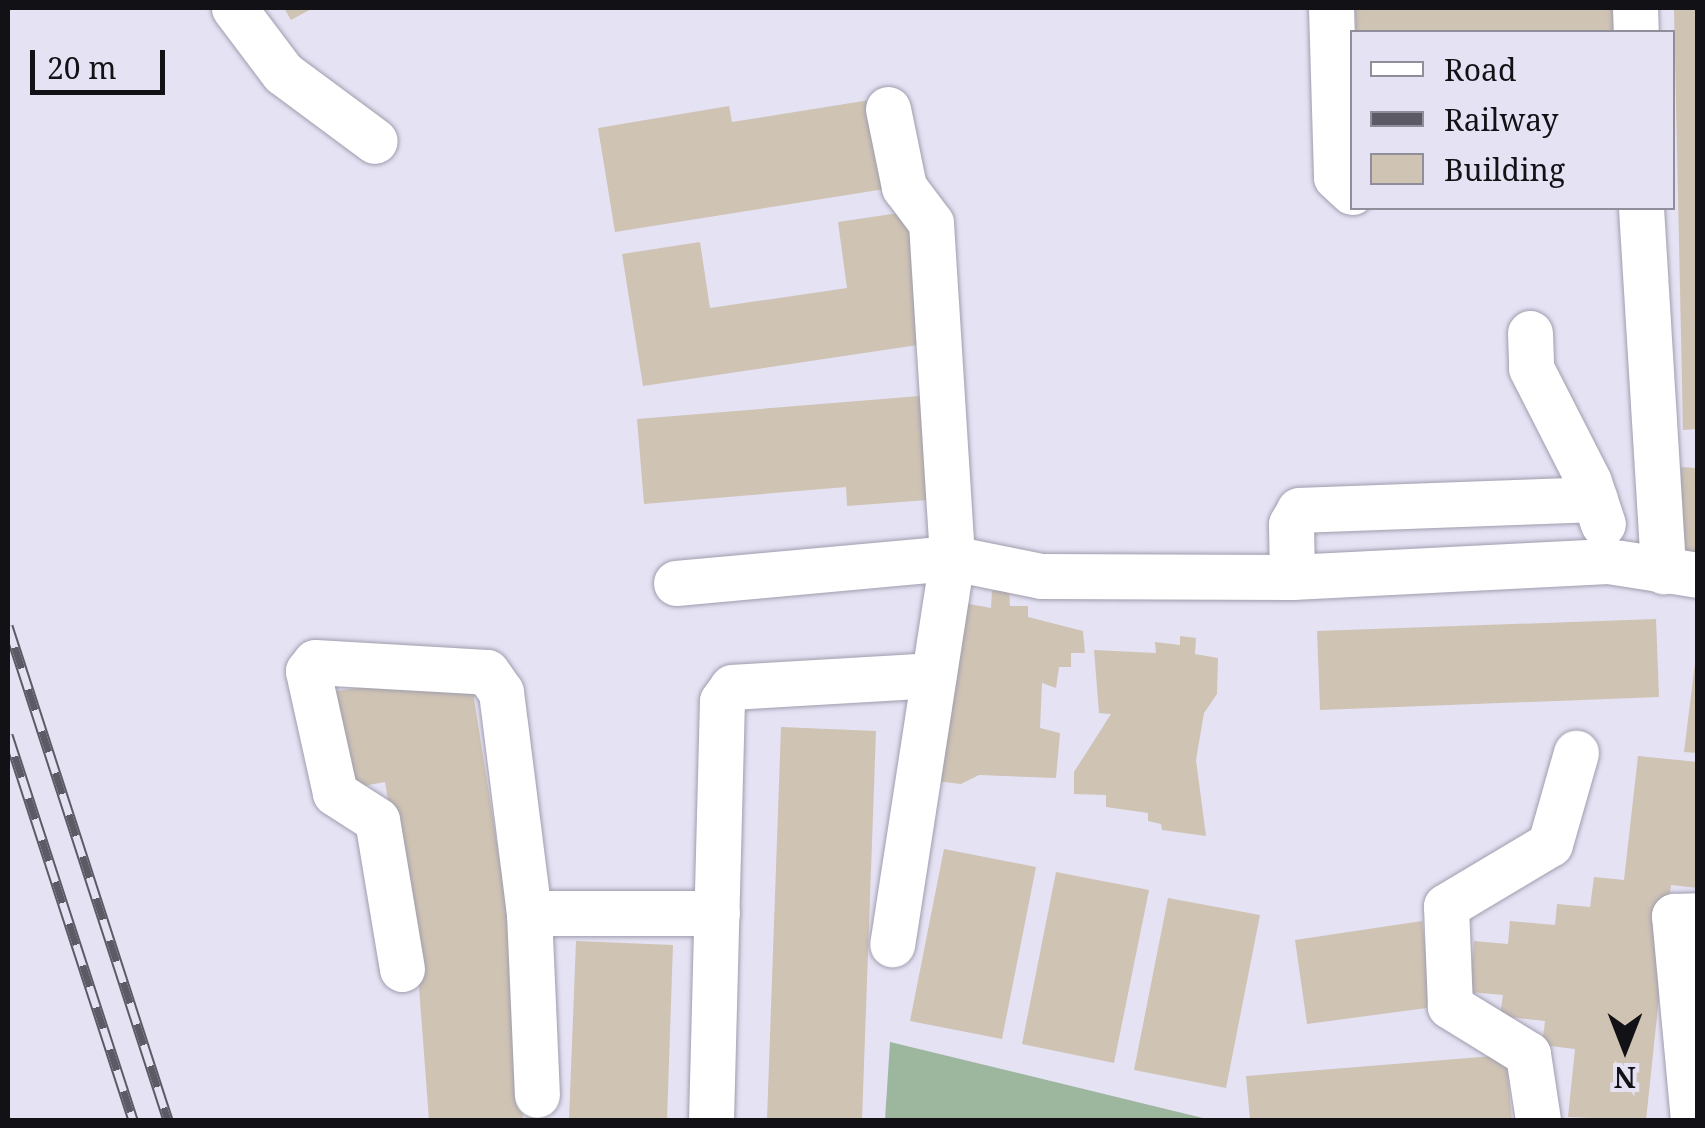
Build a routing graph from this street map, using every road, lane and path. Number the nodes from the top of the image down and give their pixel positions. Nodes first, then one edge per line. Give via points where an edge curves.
1 (234, 8) edge
2 (1331, 8) edge
3 (888, 109) dead end
4 (375, 141) dead end
5 (1350, 190) edge
6 (1642, 210) edge
7 (1530, 333) dead end
8 (1596, 499) junction
9 (952, 558) junction
10 (1608, 561) junction
11 (1680, 573) edge
12 (1292, 577) junction
13 (676, 583) dead end
14 (934, 675) junction
15 (1576, 753) dead end
16 (530, 913) junction
17 (716, 913) junction
18 (1698, 916) edge
19 (892, 944) dead end
20 (402, 969) dead end
21 (537, 1095) dead end
22 (711, 1120) edge
23 (1538, 1120) edge
24 (1693, 1120) edge

1 - 4 street via 283,73
2 - 5 street via 1336,176
3 - 9 street via 904,187 930,223
6 - 11 street
7 - 8 street via 1531,368
8 - 10 street
8 - 12 street via 1299,510 1291,524
9 - 12 street via 1041,576
9 - 13 street
9 - 14 street
10 - 11 street
10 - 12 street
14 - 17 street via 732,687 722,702
14 - 19 street
15 - 23 street via 1550,844 1446,906 1450,1006 1528,1054
16 - 17 street
16 - 20 street via 501,692 487,672 315,662 308,671 334,793 378,820
16 - 21 street
17 - 22 street
18 - 24 street via 1674,916

